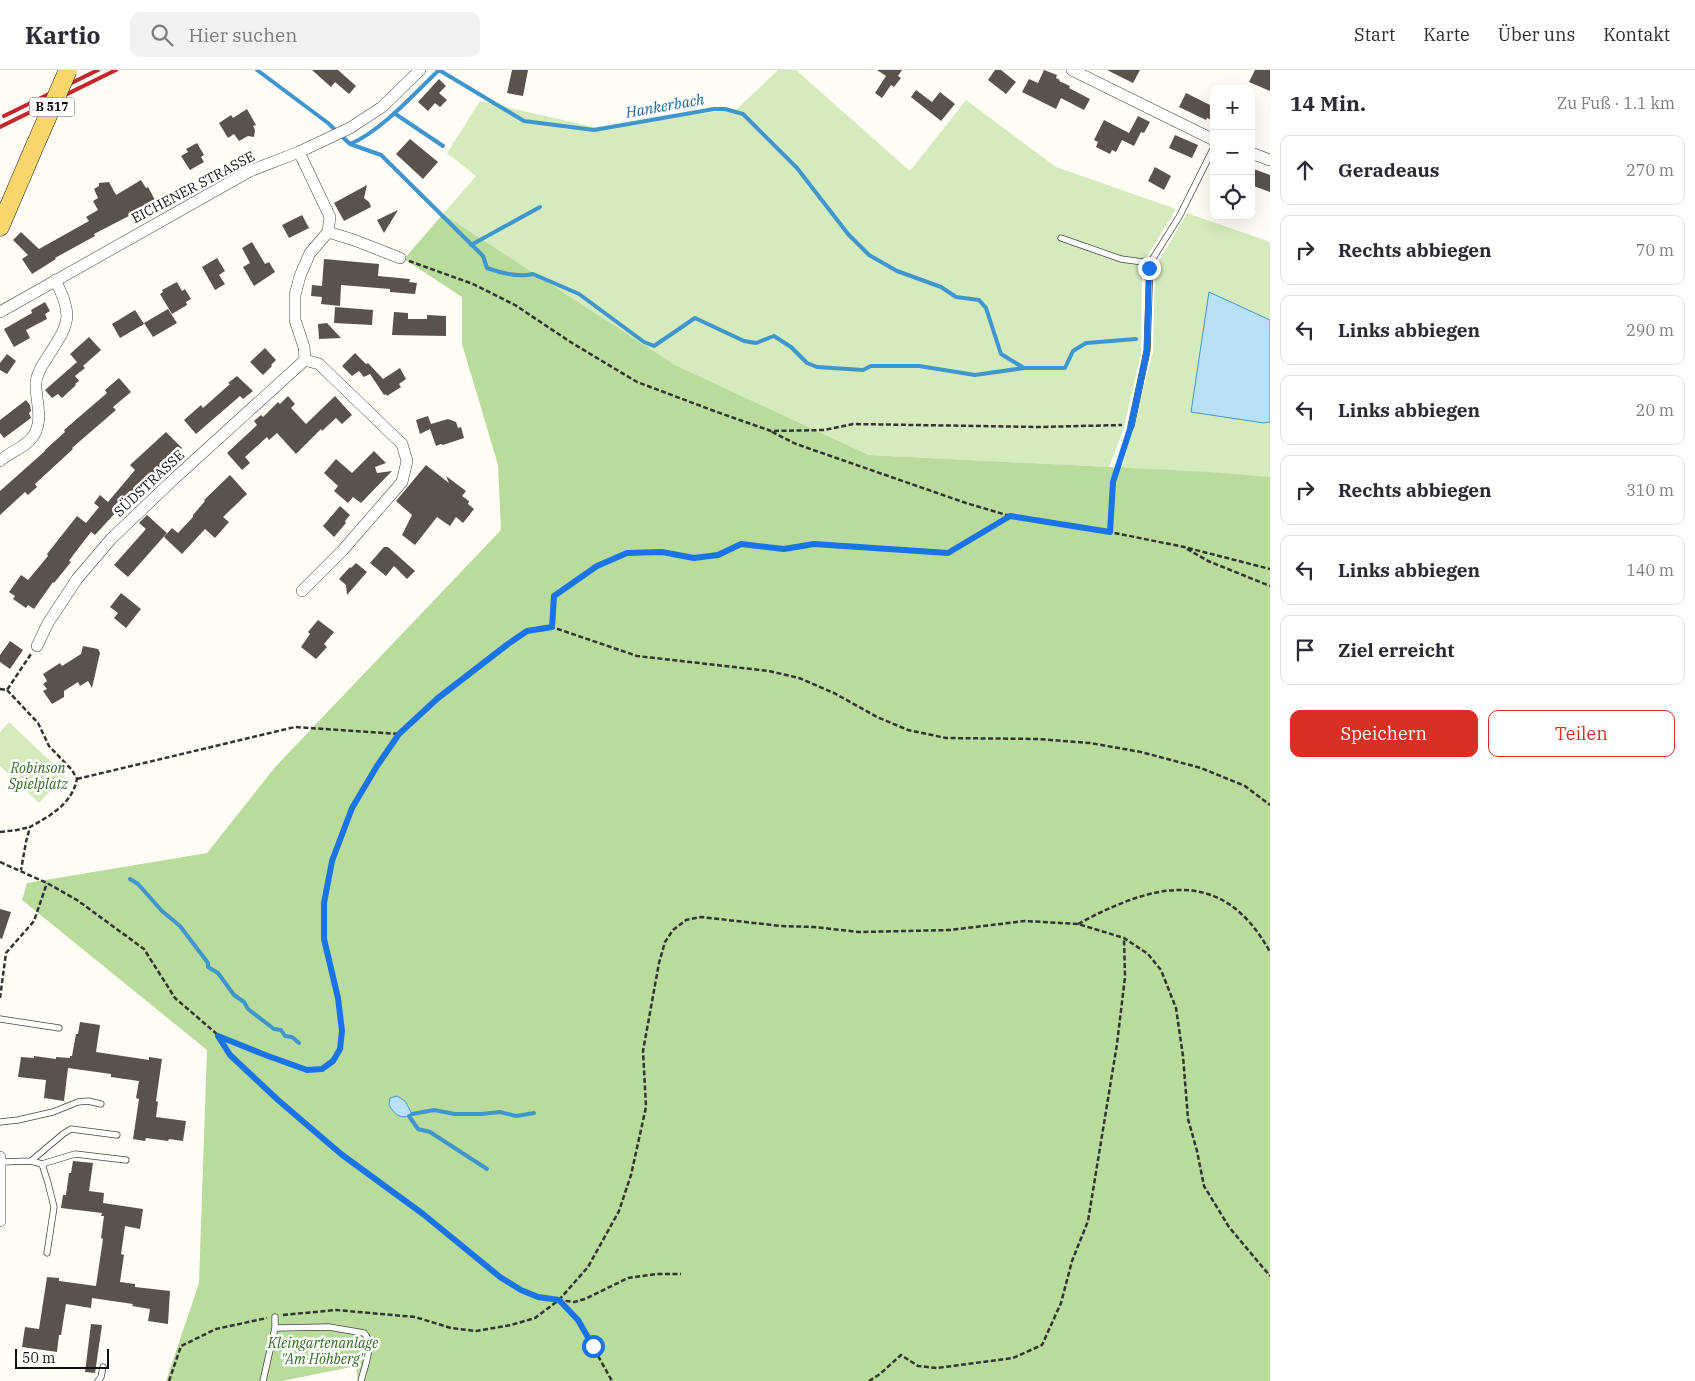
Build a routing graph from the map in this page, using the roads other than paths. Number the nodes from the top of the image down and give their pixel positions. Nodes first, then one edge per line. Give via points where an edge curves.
1 (68, 70) edge
2 (420, 70) edge
3 (1072, 70) edge
4 (1210, 138) edge
5 (299, 152) junction
6 (1255, 154) edge
7 (1210, 155) edge
8 (1270, 160) edge
9 (0, 226) edge
10 (328, 232) junction
11 (1061, 238) dead end
12 (400, 258) road end
13 (1150, 263) junction
14 (55, 280) junction
15 (0, 312) edge
16 (305, 360) junction
17 (1131, 426) road end
18 (0, 461) edge
19 (302, 591) dead end
20 (36, 646) road end
21 (0, 1019) edge
22 (59, 1028) dead end
23 (101, 1104) dead end
24 (0, 1122) edge
25 (118, 1135) dead end
26 (0, 1157) edge
27 (126, 1160) dead end
28 (31, 1161) junction
29 (0, 1162) edge
30 (42, 1164) junction
31 (0, 1221) edge
32 (47, 1253) dead end
33 (275, 1317) dead end
34 (275, 1328) junction
35 (103, 1367) dead end
36 (98, 1381) edge
37 (263, 1381) edge
38 (361, 1381) edge

1 - 9 main road, B 517, bridge
2 - 5 street, EICHENER STRASSE via 382,107 350,128
3 - 4 street
5 - 10 street via 330,217
5 - 14 street, EICHENER STRASSE via 250,171
6 - 8 street
7 - 13 lane via 1179,217
10 - 12 street
10 - 16 street via 310,253 295,295 295,320
11 - 13 lane via 1121,258
13 - 17 lane via 1147,351
14 - 15 street, EICHENER STRASSE
14 - 18 street via 65,298 68,313 64,329 36,381 40,414 34,435
16 - 19 street via 320,364 402,444 407,461 402,482
16 - 20 street, SÜDSTRASSE via 112,539 77,579
21 - 22 lane
23 - 24 lane via 78,1102 53,1112
25 - 28 lane via 71,1129
26 - 29 street
27 - 30 lane via 75,1154
28 - 29 lane
28 - 30 lane
29 - 31 street
30 - 32 lane via 54,1206
33 - 34 lane
34 - 37 lane
34 - 38 lane via 329,1327 364,1333 369,1342
35 - 36 lane

